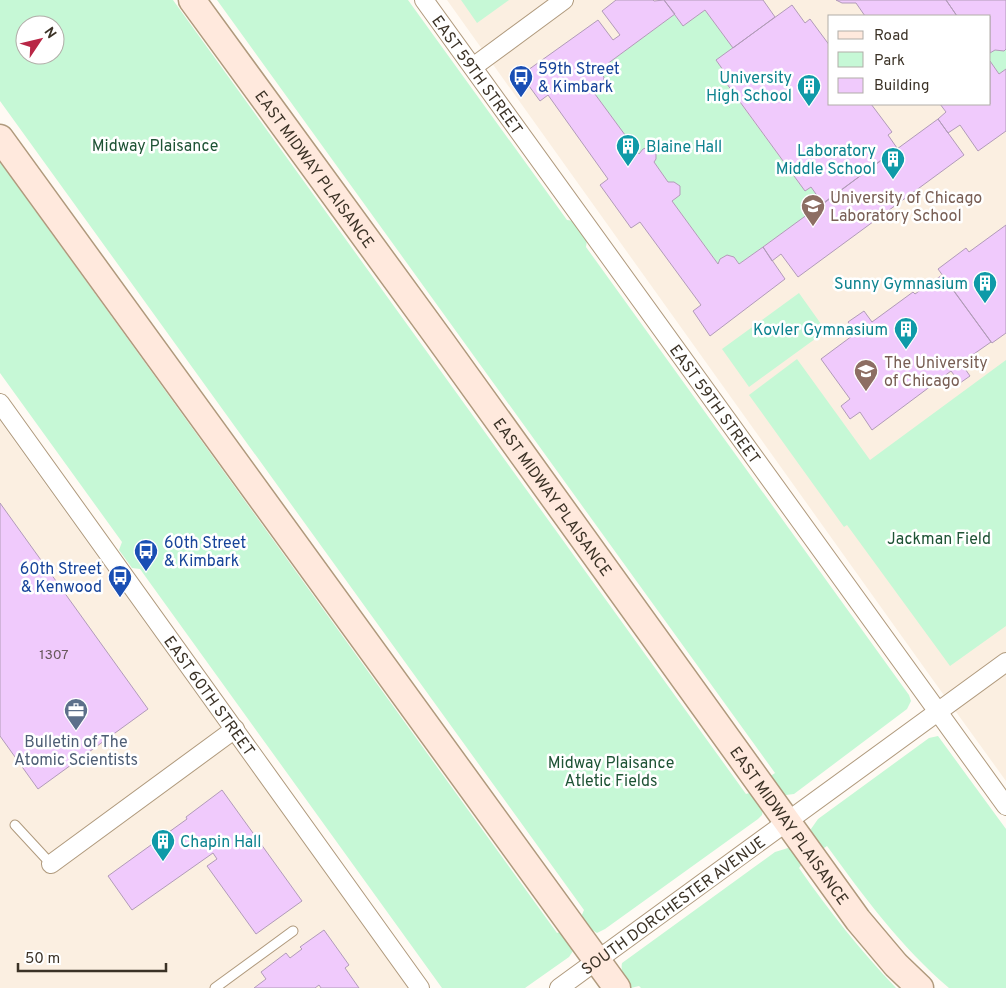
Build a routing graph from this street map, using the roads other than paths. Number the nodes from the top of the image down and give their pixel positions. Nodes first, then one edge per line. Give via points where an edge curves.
1 (192, 0) edge
2 (424, 0) edge
3 (564, 0) edge
4 (472, 67) junction
5 (0, 138) edge
6 (1, 406) edge
7 (1006, 662) edge
8 (939, 711) junction
9 (235, 729) junction
10 (1006, 806) edge
11 (787, 822) junction
12 (15, 825) dead end
13 (51, 864) joint
14 (293, 931) dead end
15 (598, 960) junction
16 (215, 988) edge
17 (420, 988) edge
18 (559, 988) edge
19 (617, 988) edge
20 (920, 988) edge

1 - 11 street, EAST MIDWAY PLAISANCE
2 - 4 street, EAST 59TH STREET
3 - 4 street
4 - 8 street, EAST 59TH STREET
5 - 15 street
6 - 9 street, EAST 60TH STREET
7 - 8 street, SOUTH DORCHESTER AVENUE
8 - 10 street, EAST 59TH STREET
8 - 11 street, SOUTH DORCHESTER AVENUE
9 - 13 street
9 - 17 street, EAST 60TH STREET
11 - 15 street, SOUTH DORCHESTER AVENUE
11 - 20 street, EAST MIDWAY PLAISANCE via 858,920
12 - 13 lane
14 - 16 lane
15 - 18 street, SOUTH DORCHESTER AVENUE
15 - 19 street

